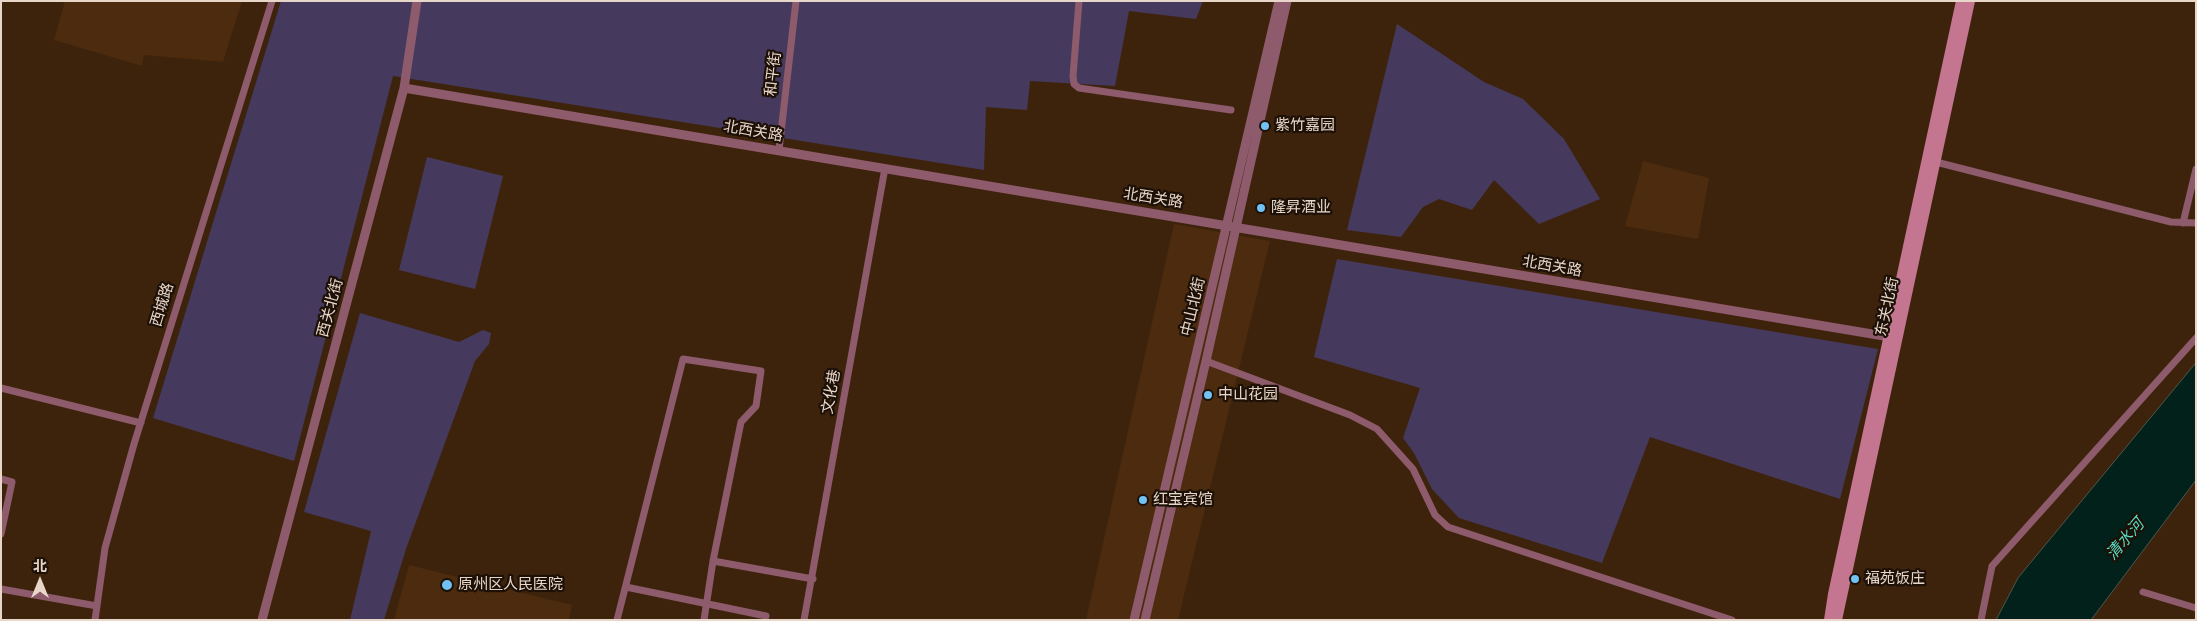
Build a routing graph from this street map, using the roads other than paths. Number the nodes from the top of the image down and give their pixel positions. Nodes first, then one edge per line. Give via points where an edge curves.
1 (272, 1) edge
2 (417, 1) edge
3 (796, 1) edge
4 (1079, 1) edge
5 (1278, 1) edge
6 (1287, 1) edge
7 (1961, 1) edge
8 (1970, 1) edge
9 (404, 88) junction
10 (1232, 110) dead end
11 (779, 150) junction
12 (1931, 161) junction
13 (885, 168) junction
14 (2196, 169) edge
15 (2183, 223) junction
16 (2196, 224) edge
17 (1231, 227) junction
18 (1892, 338) junction
19 (2196, 338) edge
20 (1206, 361) junction
21 (1, 388) edge
22 (141, 423) junction
23 (1, 479) edge
24 (1, 534) edge
25 (714, 561) junction
26 (813, 579) junction
27 (626, 588) junction
28 (1, 589) edge
29 (2143, 592) dead end
30 (706, 604) junction
31 (97, 606) junction
32 (2196, 608) edge
33 (766, 616) dead end
34 (95, 620) edge
35 (262, 620) edge
36 (616, 620) edge
37 (704, 620) edge
38 (804, 620) edge
39 (1134, 620) edge
40 (1145, 620) edge
41 (1732, 620) edge
42 (1829, 620) edge
43 (1837, 620) edge
44 (1982, 620) edge

1 - 22 street, 西城路
2 - 9 street, 西关北街
3 - 11 street, 和平街
4 - 10 street via 1073,76 1074,84 1079,88
5 - 17 street, 中山北街
6 - 17 street, 中山北街
7 - 12 main road, 东关北街
8 - 12 main road, 东关北街
9 - 11 street, 北西关路
9 - 35 street, 西关北街
11 - 13 street, 北西关路
12 - 15 street
12 - 18 main road, 东关北街
13 - 17 street, 北西关路
13 - 26 street, 文化巷
14 - 15 street
15 - 16 street
17 - 18 street, 北西关路
17 - 20 street, 中山北街
17 - 39 street, 中山北街
18 - 42 main road, 东关北街
18 - 43 main road, 东关北街
19 - 44 street via 1992,566
20 - 40 street, 中山北街
20 - 41 street via 1377,428 1413,469 1434,515 1448,527
21 - 22 street
22 - 31 street, 西城路 via 105,548
23 - 24 street via 12,482
25 - 26 street
25 - 27 street via 741,422 756,406 761,371 683,359
25 - 30 street
26 - 38 street, 文化巷
27 - 30 street
27 - 36 street
28 - 31 street
29 - 32 street
30 - 33 street
30 - 37 street
31 - 34 street, 西城路

